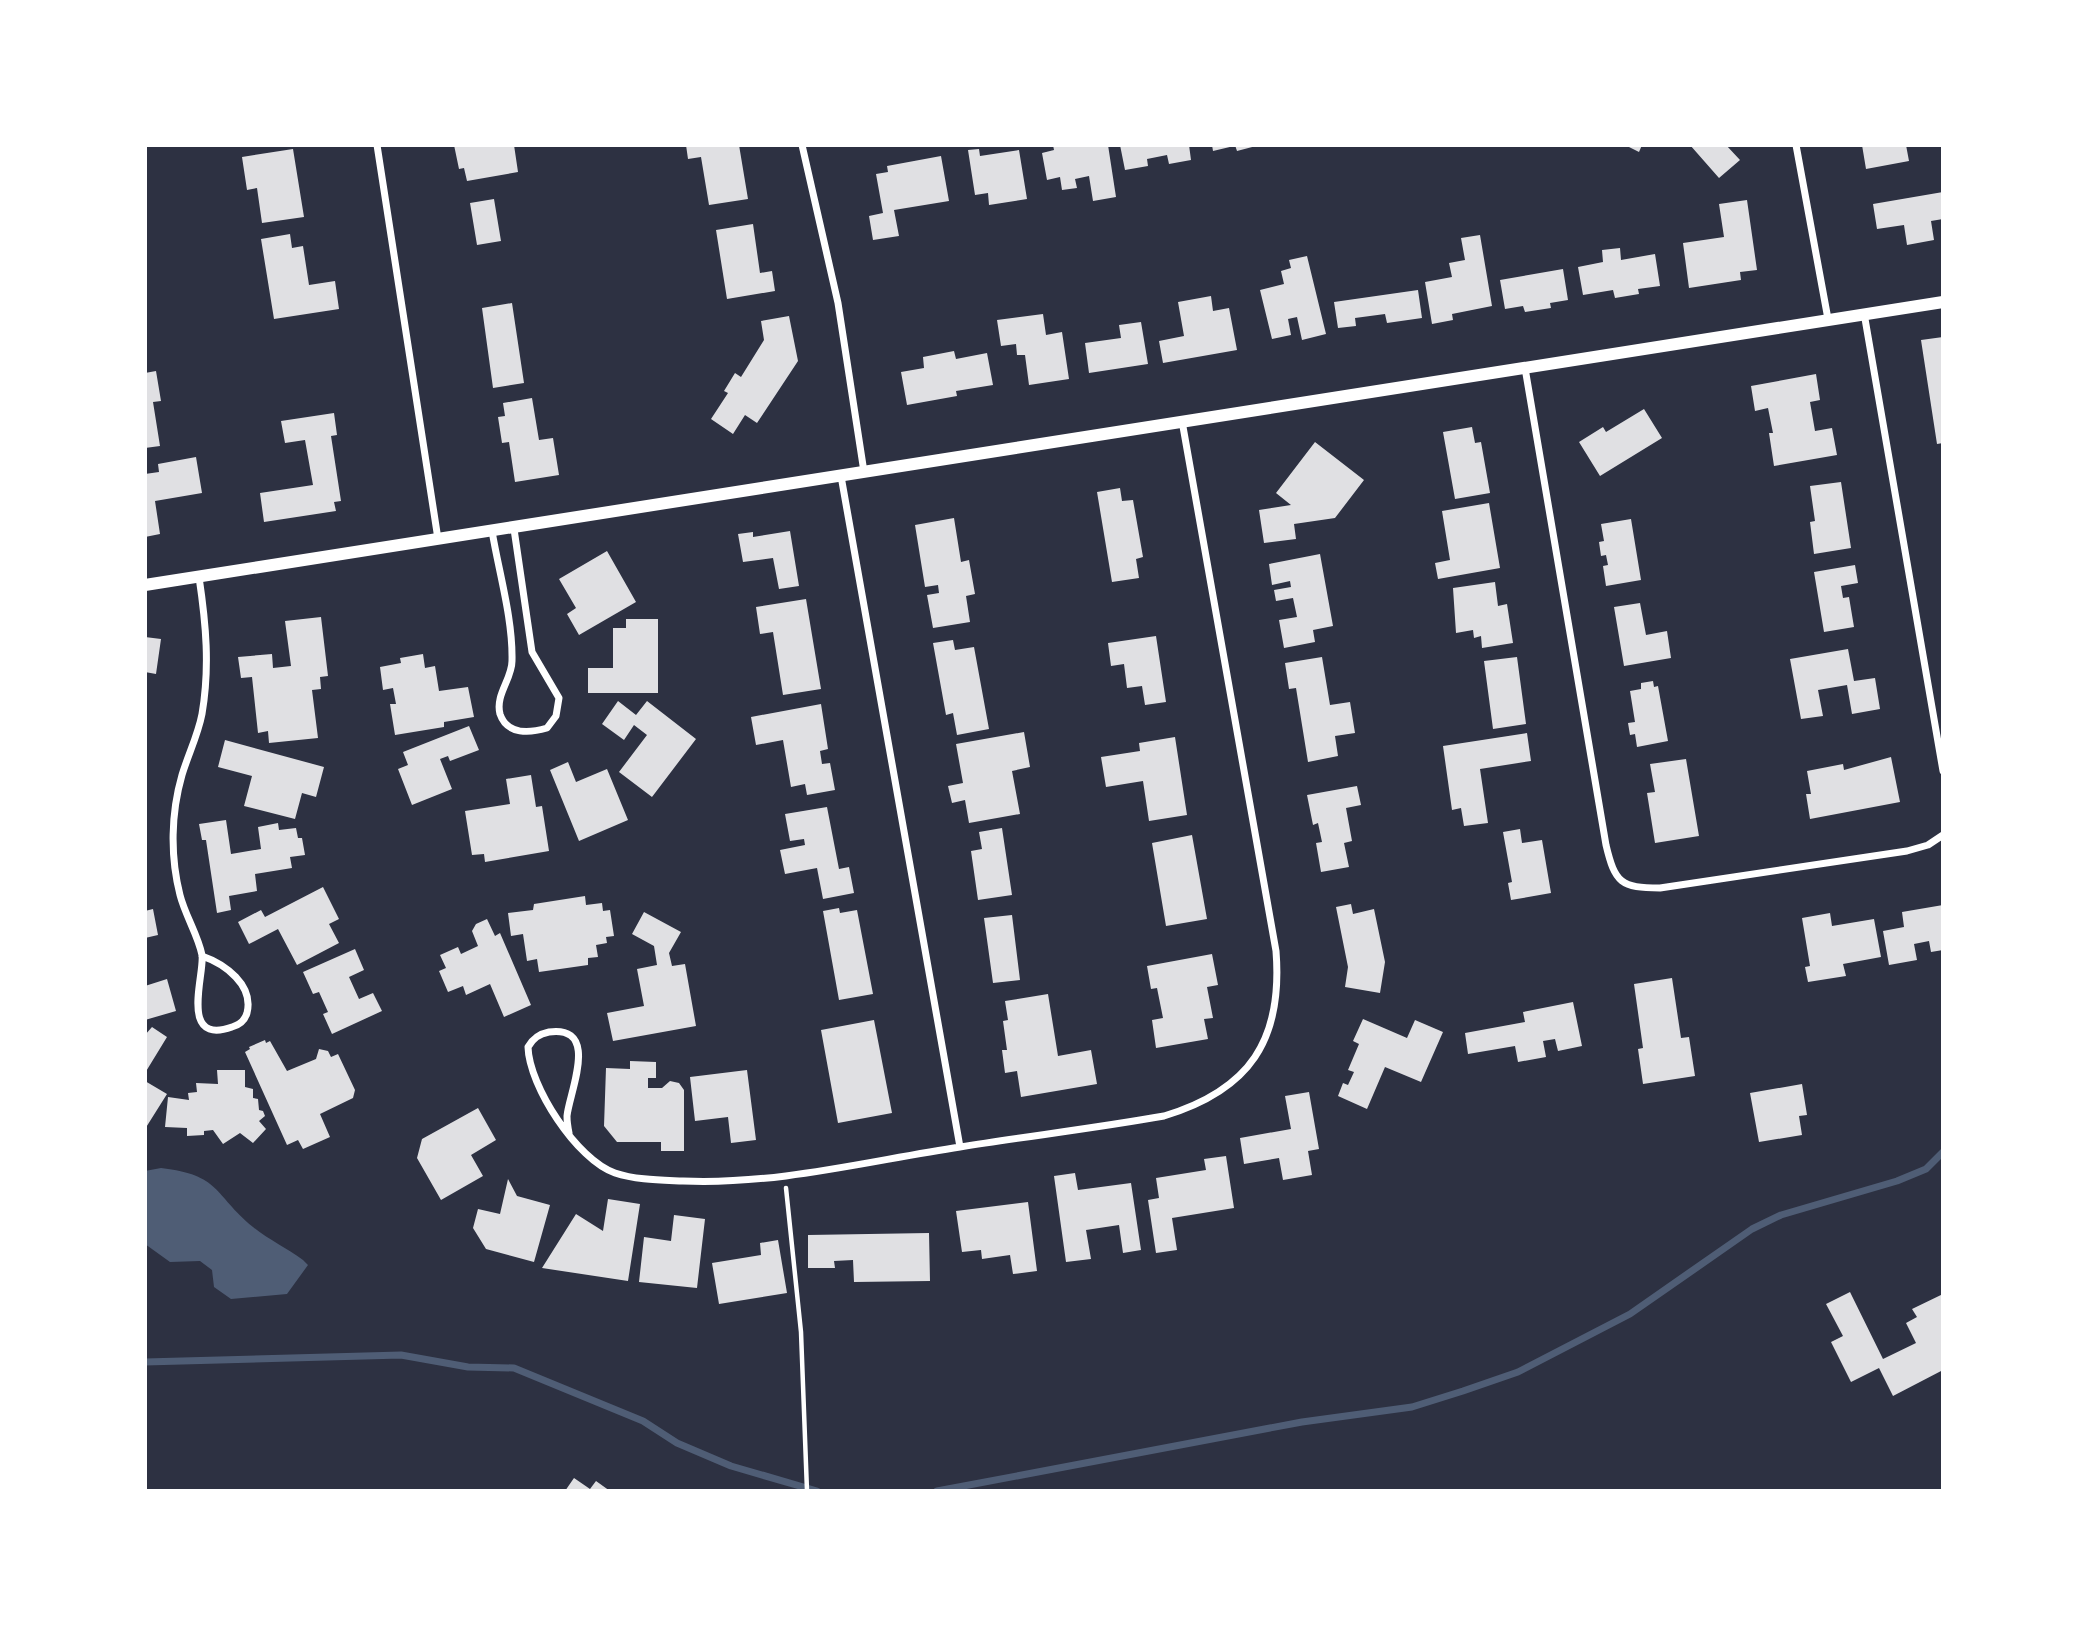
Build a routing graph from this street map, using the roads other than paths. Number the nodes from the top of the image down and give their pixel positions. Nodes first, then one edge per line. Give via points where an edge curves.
1 (377, 145) edge
2 (802, 145) edge
3 (1796, 145) edge
4 (1943, 302) edge
5 (1864, 313) junction
6 (1828, 319) junction
7 (1525, 368) junction
8 (1182, 421) junction
9 (864, 472) junction
10 (841, 475) junction
11 (514, 529) junction
12 (492, 531) junction
13 (438, 539) junction
14 (199, 577) junction
15 (145, 585) edge
16 (1943, 771) edge
17 (1943, 835) edge
18 (202, 956) junction
19 (569, 1133) junction
20 (960, 1147) junction

1 - 13 street
2 - 9 street via 838,303
3 - 6 street
4 - 5 street
5 - 6 street
5 - 16 street
6 - 7 street
7 - 8 street
7 - 17 street via 1606,845 1618,879 1636,888 1660,888 1907,851
8 - 9 street
8 - 20 street via 1276,951 1278,981 1268,1032 1233,1084 1196,1106 1073,1133
9 - 10 street
10 - 11 street
10 - 20 street
11 - 12 street
11 - 12 street via 532,652 559,698 556,716 547,729 529,733 510,727 500,712 512,662
12 - 13 street
13 - 14 street
14 - 15 street
14 - 18 street via 208,643 205,697 173,817 179,891
18 - 18 street via 197,981 200,1018 215,1029 235,1027 247,1011 242,984 231,972
19 - 19 street via 567,1118 578,1077 578,1049 566,1034 539,1035 528,1047 528,1059 544,1097
19 - 20 street via 594,1163 615,1173 705,1182 784,1177

